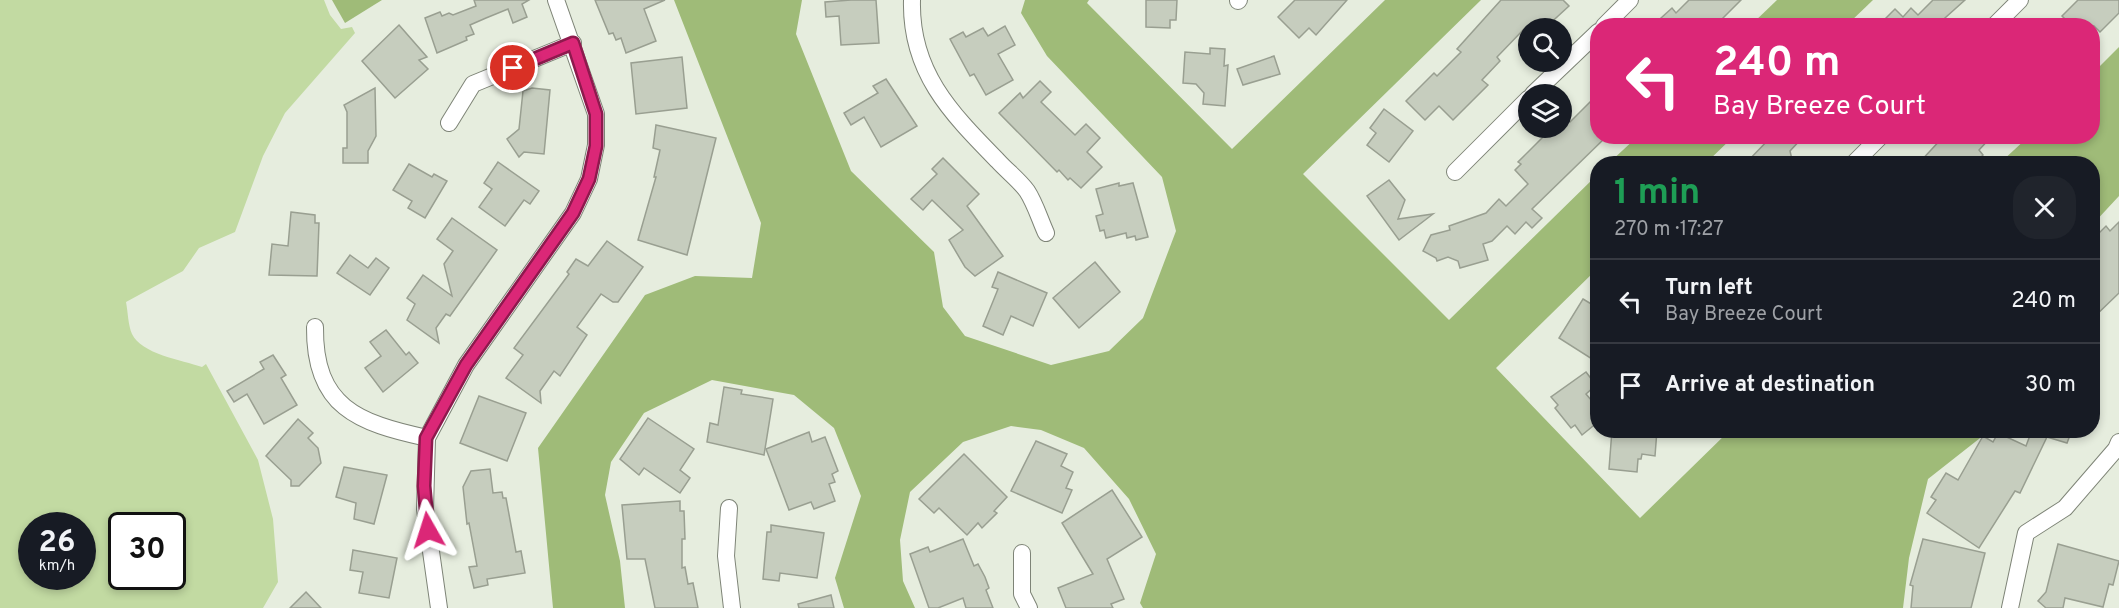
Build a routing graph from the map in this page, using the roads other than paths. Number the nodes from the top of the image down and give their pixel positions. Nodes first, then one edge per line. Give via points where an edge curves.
1 (556, 0) edge
2 (912, 0) edge
3 (1630, 0) edge
4 (2020, 0) edge
5 (1612, 18) edge
6 (2002, 18) edge
7 (1590, 40) edge
8 (573, 43) junction
9 (1543, 84) edge
10 (1518, 109) edge
11 (449, 123) dead end
12 (1873, 144) edge
13 (1861, 156) edge
14 (1455, 172) dead end
15 (1046, 233) dead end
16 (315, 327) dead end
17 (426, 438) junction
18 (2118, 447) edge
19 (729, 508) dead end
20 (1022, 553) dead end
21 (439, 608) edge
22 (732, 608) edge
23 (1029, 608) edge
24 (2010, 608) edge

1 - 8 street
2 - 15 street via 920,54 938,95 953,116 1027,192
3 - 5 street
4 - 6 street
7 - 9 street
8 - 11 street via 473,84
8 - 17 street via 596,114 596,146 589,179 573,213 466,365
10 - 14 street
12 - 13 street
16 - 17 street via 318,367 346,409 373,425
17 - 21 street via 425,509
18 - 24 street via 2065,508 2026,533
19 - 22 street via 726,555
20 - 23 street via 1022,594

